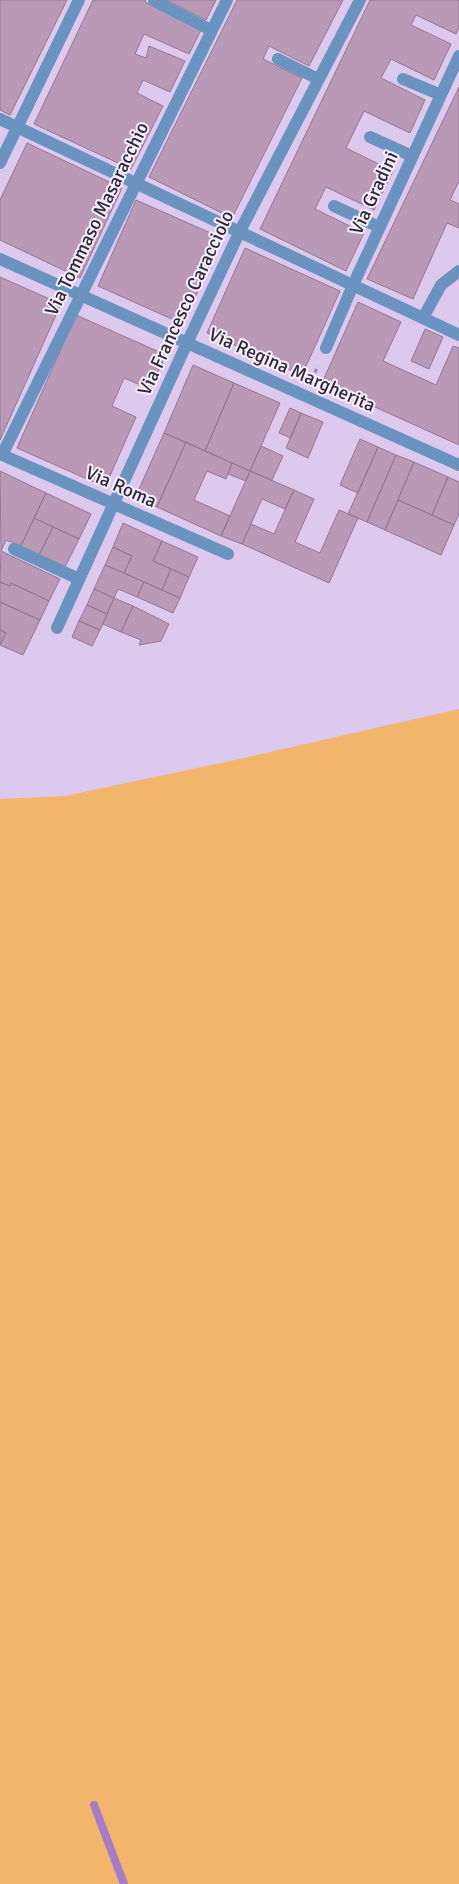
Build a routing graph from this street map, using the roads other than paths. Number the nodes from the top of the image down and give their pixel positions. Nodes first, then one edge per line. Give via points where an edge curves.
1 (80, 0) edge
2 (226, 0) edge
3 (360, 0) edge
4 (154, 1) edge
5 (212, 30) junction
6 (459, 56) edge
7 (278, 59) dead end
8 (403, 79) dead end
9 (318, 80) junction
10 (441, 95) junction
11 (0, 119) edge
12 (17, 127) junction
13 (370, 136) dead end
14 (412, 156) junction
15 (0, 163) edge
16 (135, 184) junction
17 (334, 206) dead end
18 (379, 227) junction
19 (240, 231) junction
20 (0, 259) edge
21 (459, 271) edge
22 (353, 285) junction
23 (81, 294) junction
24 (424, 318) junction
25 (459, 335) edge
26 (187, 343) junction
27 (326, 348) road end
28 (1, 455) edge
29 (459, 465) edge
30 (113, 504) junction
31 (14, 549) dead end
32 (228, 554) dead end
33 (79, 579) junction
34 (57, 628) dead end

1 - 12 street
2 - 5 street, Via Tommaso Masaracchio
3 - 9 street, Via Francesco Caracciolo
4 - 5 street
5 - 16 street, Via Tommaso Masaracchio
6 - 10 street, Via Gradini
7 - 9 street
8 - 10 street
9 - 19 street, Via Francesco Caracciolo
10 - 14 street, Via Gradini
11 - 12 street
12 - 15 street
12 - 16 street
13 - 14 street
14 - 18 street, Via Gradini
16 - 19 street
16 - 23 street, Via Tommaso Masaracchio
17 - 18 street
18 - 22 street, Via Gradini
19 - 22 street
19 - 26 street, Via Francesco Caracciolo
20 - 23 street, Via Regina Margherita
21 - 24 street via 441,285
22 - 24 street
22 - 27 street, Via Gradini
23 - 26 street, Via Regina Margherita
23 - 28 street, Via Tommaso Masaracchio
24 - 25 street
26 - 29 street, Via Regina Margherita
26 - 30 street, Via Francesco Caracciolo
28 - 30 street, Via Roma
30 - 32 street, Via Roma
30 - 33 street, Via Francesco Caracciolo
31 - 33 street
33 - 34 street, Via Francesco Caracciolo

